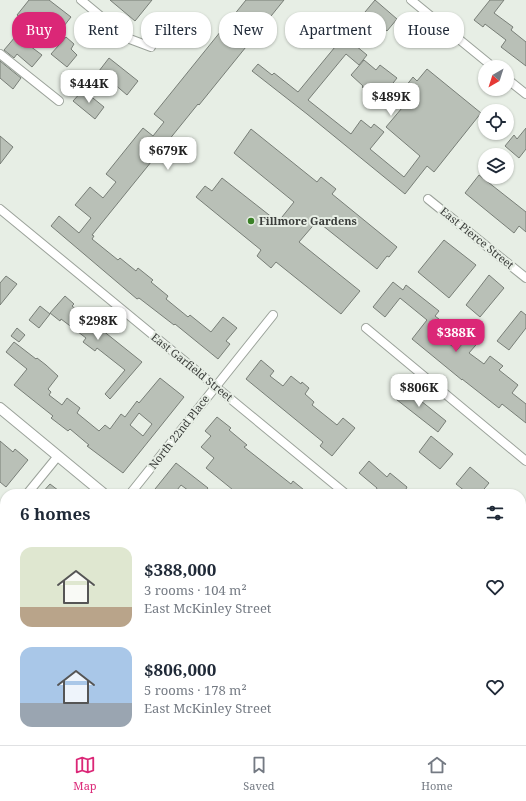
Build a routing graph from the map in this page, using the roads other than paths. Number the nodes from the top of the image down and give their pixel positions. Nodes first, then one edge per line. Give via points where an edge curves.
1 (81, 0) edge
2 (411, 0) edge
3 (141, 43) edge
4 (0, 54) edge
5 (484, 60) edge
6 (514, 85) edge
7 (526, 94) edge
8 (59, 101) dead end
9 (428, 199) dead end
10 (0, 210) edge
11 (526, 278) edge
12 (273, 315) dead end
13 (366, 328) dead end
14 (215, 386) junction
15 (0, 408) edge
16 (58, 456) junction
17 (526, 461) edge
18 (31, 489) edge
19 (98, 489) edge
20 (134, 489) edge
21 (340, 489) edge

1 - 3 street via 127,38
2 - 5 street
4 - 8 street
6 - 7 street
9 - 11 street, East Pierce Street
10 - 14 street, East Garfield Street
12 - 14 street, North 22nd Place
13 - 17 street
14 - 20 street, North 22nd Place
14 - 21 street, East Garfield Street
15 - 16 street
16 - 18 street
16 - 19 street

